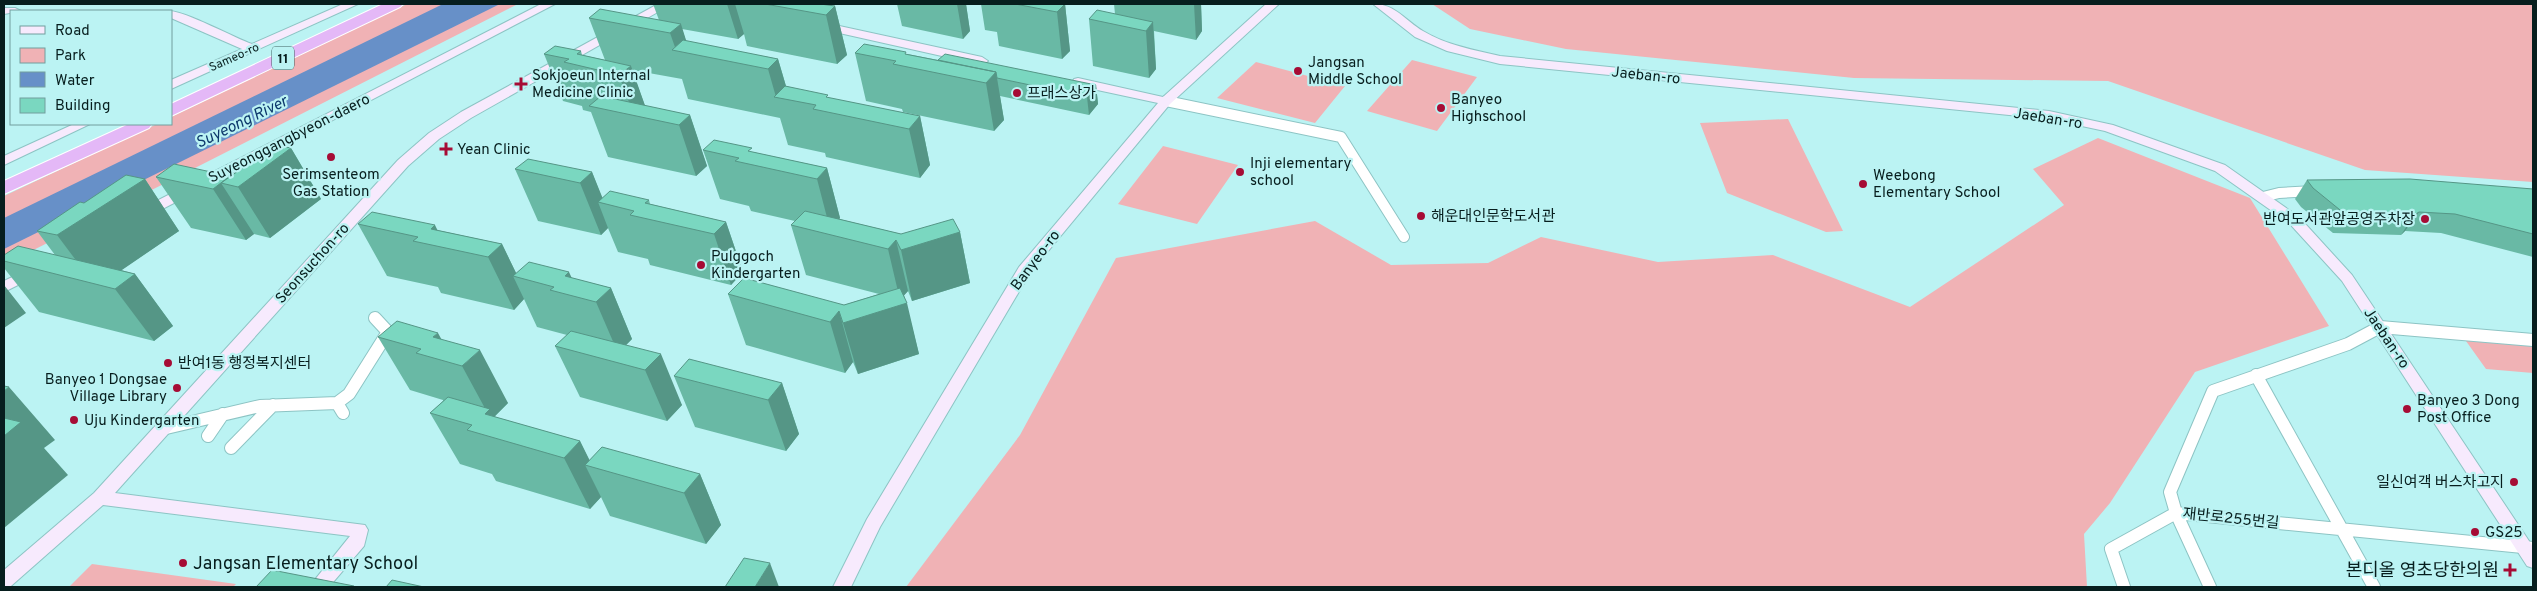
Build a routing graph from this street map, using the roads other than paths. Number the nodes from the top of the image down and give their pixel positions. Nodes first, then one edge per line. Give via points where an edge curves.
1 (352, 4) edge
2 (378, 4) edge
3 (395, 4) edge
4 (534, 4) edge
5 (549, 4) edge
6 (666, 4) edge
7 (1273, 4) edge
8 (1379, 4) edge
9 (641, 11) edge
10 (172, 14) edge
11 (814, 24) junction
12 (880, 40) junction
13 (252, 49) junction
14 (992, 64) edge
15 (1066, 80) edge
16 (172, 85) edge
17 (1166, 101) junction
18 (172, 103) edge
19 (172, 111) edge
20 (82, 125) edge
21 (123, 125) edge
22 (141, 125) edge
23 (4, 161) edge
24 (4, 180) edge
25 (4, 188) edge
26 (2325, 191) edge
27 (2263, 197) junction
28 (1404, 238) dead end
29 (4, 277) edge
30 (4, 287) edge
31 (375, 318) dead end
32 (2380, 326) junction
33 (2533, 340) edge
34 (2256, 375) junction
35 (273, 405) junction
36 (223, 414) junction
37 (162, 429) junction
38 (208, 436) dead end
39 (231, 448) dead end
40 (100, 498) junction
41 (2176, 514) junction
42 (2343, 530) junction
43 (2530, 552) edge
44 (4, 581) edge
45 (318, 587) edge
46 (842, 587) edge
47 (2124, 587) edge
48 (2210, 587) edge
49 (2374, 587) edge

1 - 13 main road, Sameo-ro
2 - 18 highway, 11
3 - 19 highway, 11
4 - 5 main road, Suyeonggangbyeon-daero via 130,216
6 - 9 main road, Seonsuchon-ro
7 - 17 main road, Banyeo-ro
8 - 27 main road, Jaeban-ro via 1419,34 1443,45 1500,60 2049,115 2108,128 2172,149 2220,168
9 - 37 main road, Seonsuchon-ro via 466,115 434,136 403,163
10 - 13 main road
11 - 12 main road
11 - 12 main road via 852,40
11 - 12 main road via 863,28
12 - 14 main road
13 - 16 main road, Sameo-ro
15 - 17 main road
17 - 28 street via 1341,137
17 - 46 main road, Banyeo-ro via 1024,270 873,524
20 - 23 main road
21 - 24 highway
22 - 25 highway
26 - 27 street via 2278,193
27 - 32 main road, Jaeban-ro via 2294,220 2346,278
29 - 30 main road via 41,262
31 - 35 street via 388,332 340,408
32 - 33 street
32 - 34 street, 재반로255번길 via 2348,344
32 - 43 main road, Jaeban-ro
34 - 41 street, 재반로255번길 via 2213,391 2170,492
34 - 42 street
35 - 36 street
35 - 39 street
36 - 37 street
36 - 38 street
37 - 40 main road, Seonsuchon-ro
40 - 44 main road, Seonsuchon-ro
40 - 45 main road via 359,530 358,541
41 - 42 street, 재반로255번길
41 - 47 street via 2111,549
41 - 48 street
42 - 43 street, 재반로255번길
42 - 49 street

